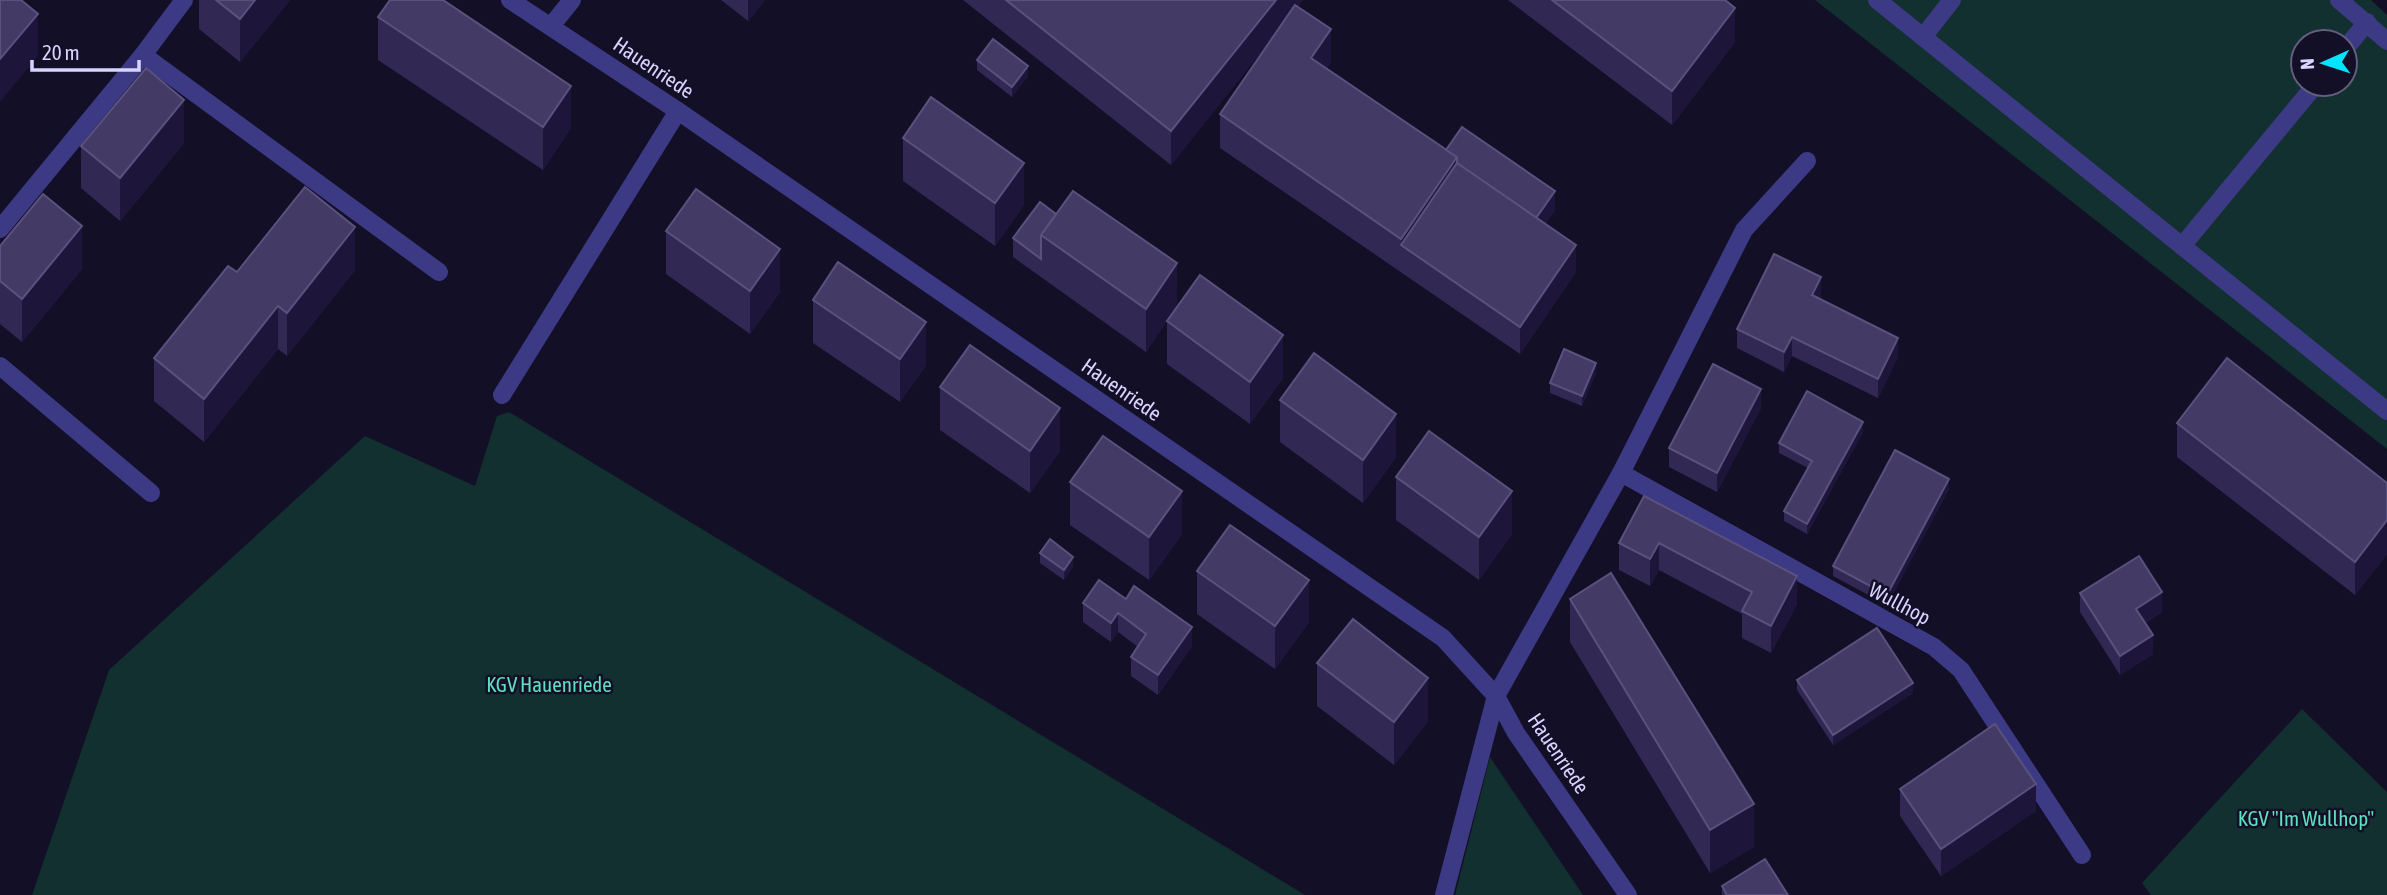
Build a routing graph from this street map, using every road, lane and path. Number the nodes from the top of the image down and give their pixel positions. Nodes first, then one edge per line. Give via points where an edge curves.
1 (184, 0) edge
2 (510, 0) edge
3 (572, 0) edge
4 (1877, 0) edge
5 (1952, 0) edge
6 (2339, 0) edge
7 (2367, 22) junction
8 (551, 26) junction
9 (2359, 32) edge
10 (1923, 37) junction
11 (2387, 41) edge
12 (143, 55) junction
13 (2304, 98) edge
14 (678, 111) junction
15 (1807, 161) dead end
16 (0, 229) edge
17 (2182, 246) junction
18 (439, 272) dead end
19 (0, 366) edge
20 (502, 395) dead end
21 (2387, 411) edge
22 (1621, 473) junction
23 (151, 493) dead end
24 (1496, 696) junction
25 (2082, 855) dead end
26 (1444, 895) edge
27 (1628, 895) edge

1 - 12 street
2 - 8 street, Hauenriede
3 - 8 street
4 - 10 street
5 - 10 street
6 - 7 street
7 - 9 street
7 - 11 street
8 - 14 street, Hauenriede
10 - 17 street
12 - 16 street
12 - 18 street
13 - 17 street
14 - 20 street
14 - 24 street, Hauenriede via 1443,638
15 - 22 street via 1744,230
17 - 21 street
19 - 23 street
22 - 24 street
22 - 25 street, Wullhop via 1934,647 1961,670
24 - 26 street
24 - 27 street, Hauenriede

